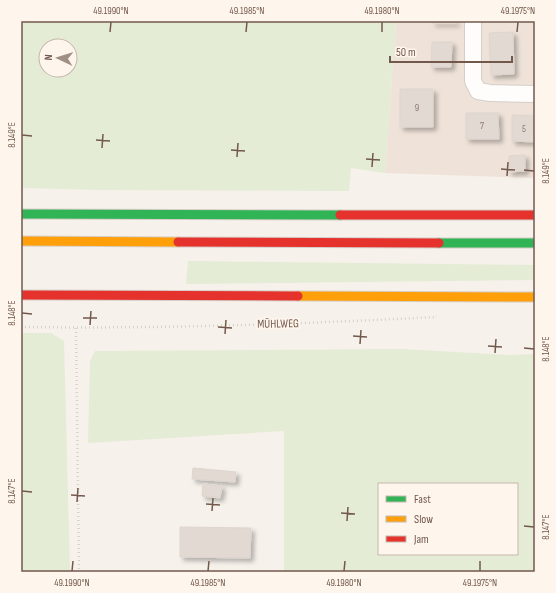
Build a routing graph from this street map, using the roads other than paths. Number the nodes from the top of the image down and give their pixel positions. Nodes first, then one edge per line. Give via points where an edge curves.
1 (473, 21) edge
2 (535, 94) edge
3 (21, 214) edge
4 (535, 215) edge
5 (21, 241) edge
6 (535, 243) edge
7 (21, 295) edge
8 (535, 297) edge

1 - 2 street via 473,81 478,91 490,94
3 - 4 main road
5 - 6 main road
7 - 8 main road

